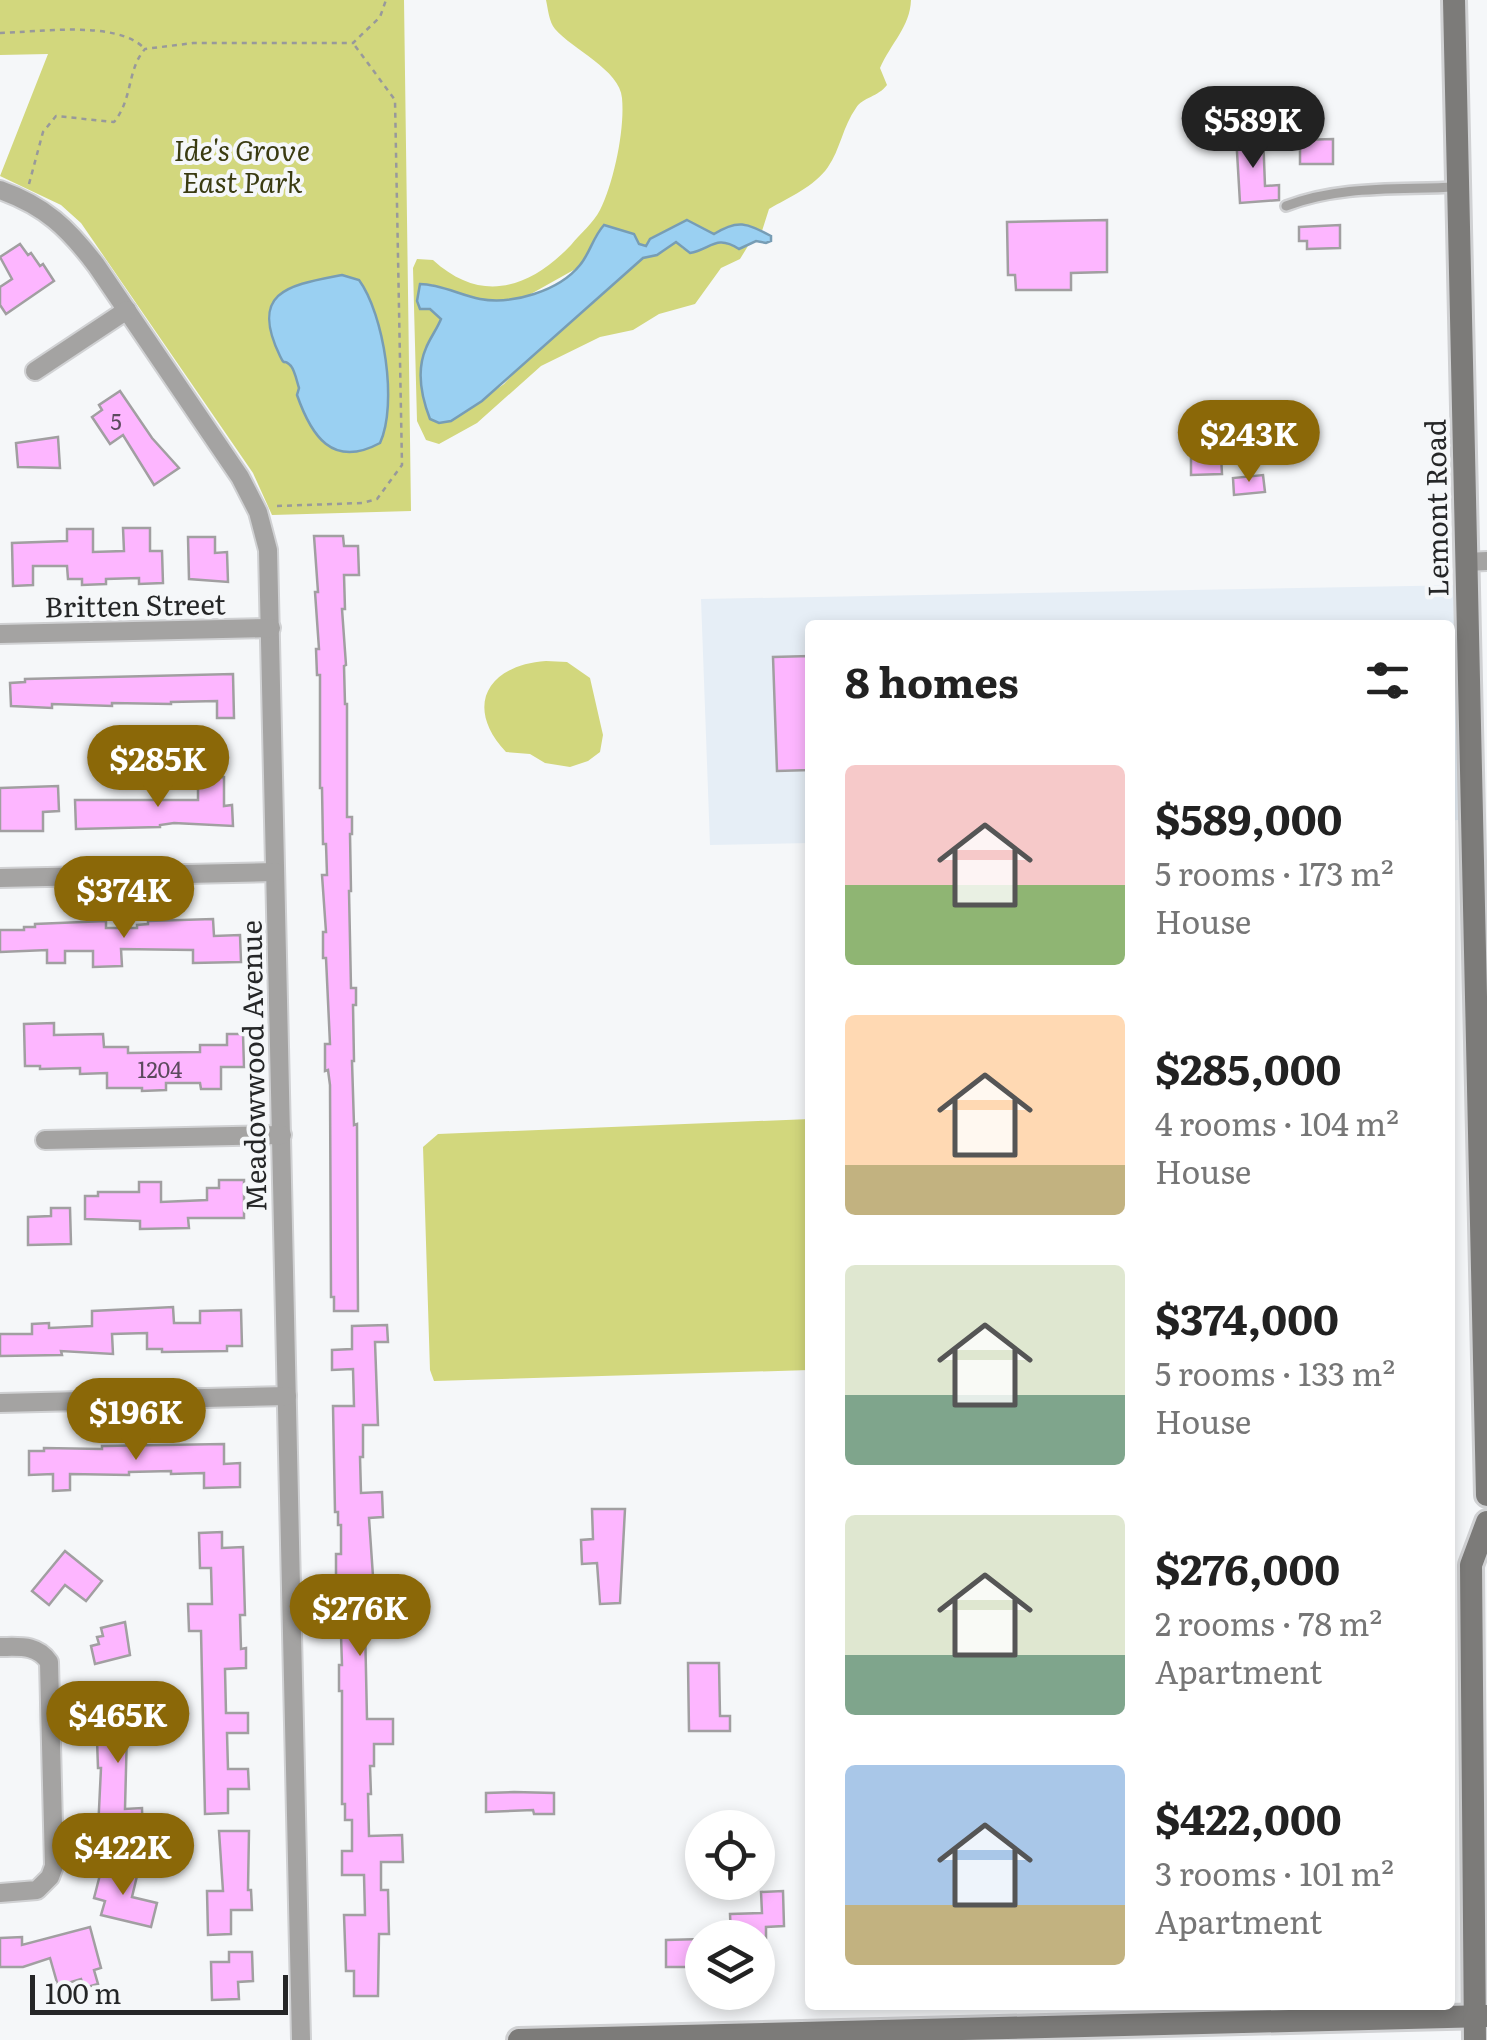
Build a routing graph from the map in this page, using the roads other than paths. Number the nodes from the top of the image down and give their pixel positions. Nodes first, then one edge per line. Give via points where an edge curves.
1 (1454, 0) edge
2 (1458, 187) junction
3 (0, 190) edge
4 (1286, 206) dead end
5 (128, 310) junction
6 (35, 371) dead end
7 (1477, 562) edge
8 (271, 628) junction
9 (0, 634) edge
10 (275, 872) junction
11 (0, 878) edge
12 (282, 1135) junction
13 (45, 1140) dead end
14 (1483, 1161) edge
15 (287, 1396) junction
16 (0, 1403) edge
17 (1486, 1404) edge
18 (1487, 1494) edge
19 (1487, 1522) edge
20 (0, 1647) edge
21 (0, 1893) edge
22 (1479, 2024) edge
23 (984, 2035) edge
24 (694, 2038) edge
25 (302, 2040) edge
26 (519, 2040) edge

1 - 2 main road, Lemont Road
2 - 4 lane via 1338,191
2 - 7 main road, Lemont Road
3 - 5 street, Meadowwood Avenue via 71,232
5 - 6 street
5 - 8 street, Meadowwood Avenue via 256,506 268,550
7 - 14 main road, Lemont Road
8 - 9 street, Britten Street
8 - 10 street, Meadowwood Avenue
10 - 11 street
10 - 12 street, Meadowwood Avenue
12 - 13 street
12 - 15 street, Meadowwood Avenue
14 - 17 main road, Lemont Road
15 - 16 street
15 - 25 street, Meadowwood Avenue
17 - 18 main road, Lemont Road
19 - 22 main road via 1472,1565
20 - 21 street via 31,1648 43,1654 50,1672 54,1866 43,1886
22 - 23 main road
23 - 24 main road
24 - 26 main road

